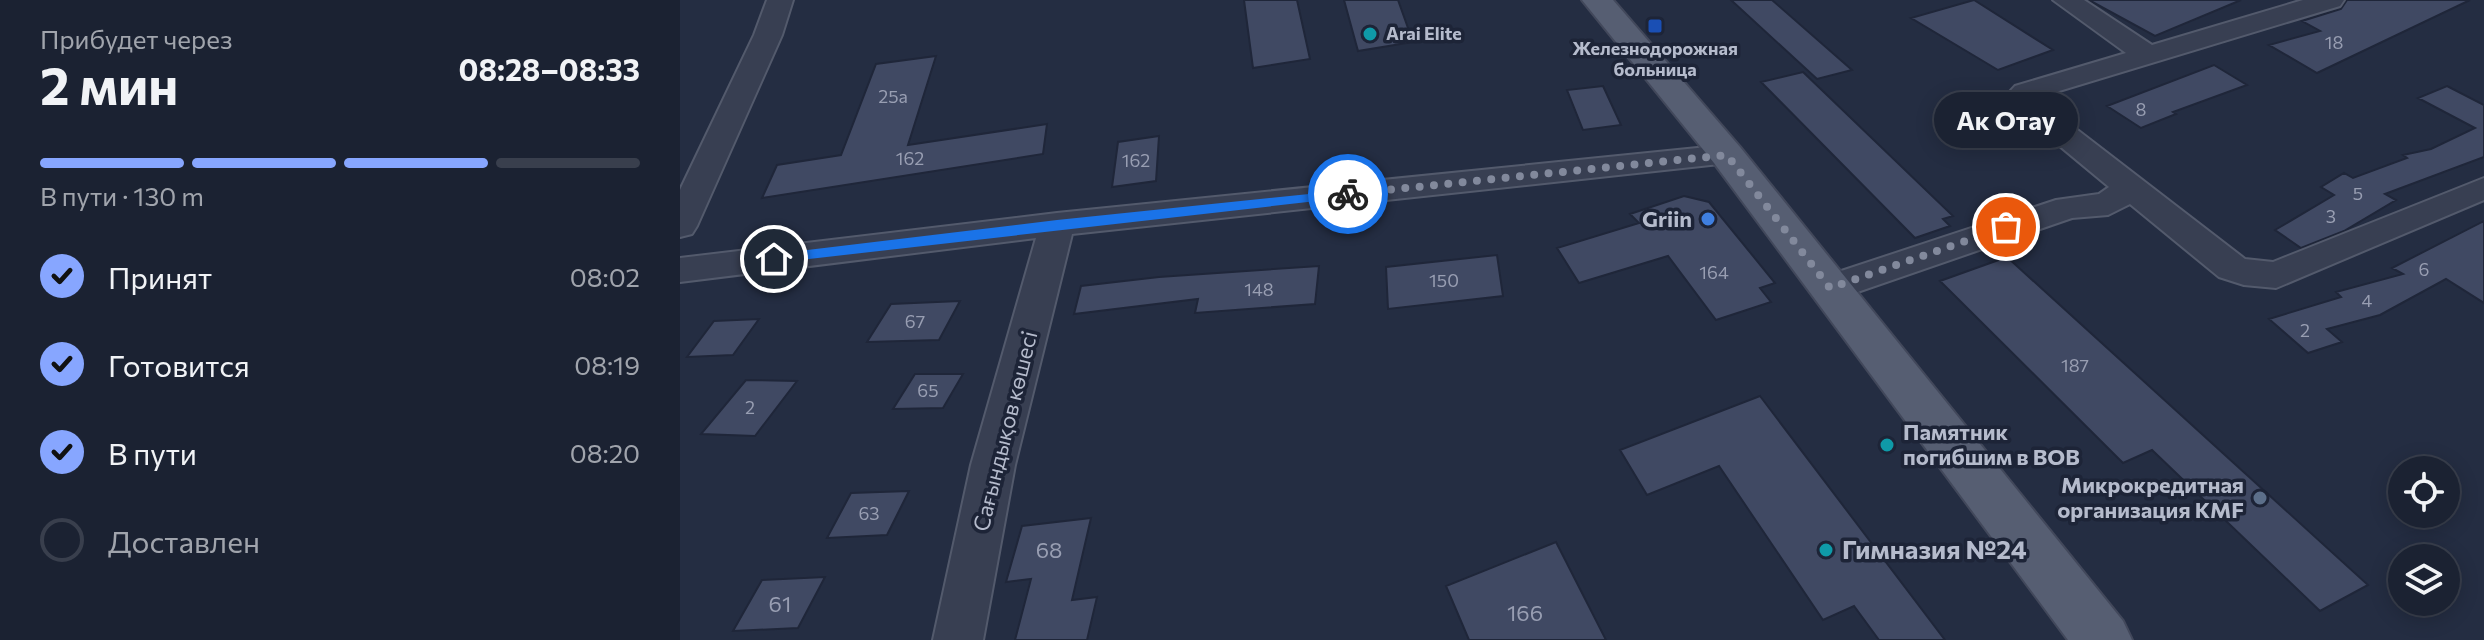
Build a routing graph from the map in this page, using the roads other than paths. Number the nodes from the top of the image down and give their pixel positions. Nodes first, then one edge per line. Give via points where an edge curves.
1 (780, 0) edge
2 (1597, 0) edge
3 (2066, 0) edge
4 (2331, 0) edge
5 (2148, 55) junction
6 (1727, 155) junction
7 (2129, 189) junction
8 (2480, 194) edge
9 (1057, 224) junction
10 (680, 226) edge
11 (680, 270) edge
12 (1830, 288) junction
13 (958, 640) edge
14 (2103, 640) edge

1 - 10 street
2 - 6 main road
3 - 5 street
4 - 5 street
5 - 7 street via 2025,92 2018,99
6 - 9 street
6 - 12 main road
7 - 8 street via 2232,268 2266,276
7 - 12 street via 2108,204 2068,208
9 - 11 street
9 - 13 street, Сағындықов көшесі via 993,465
12 - 14 main road

